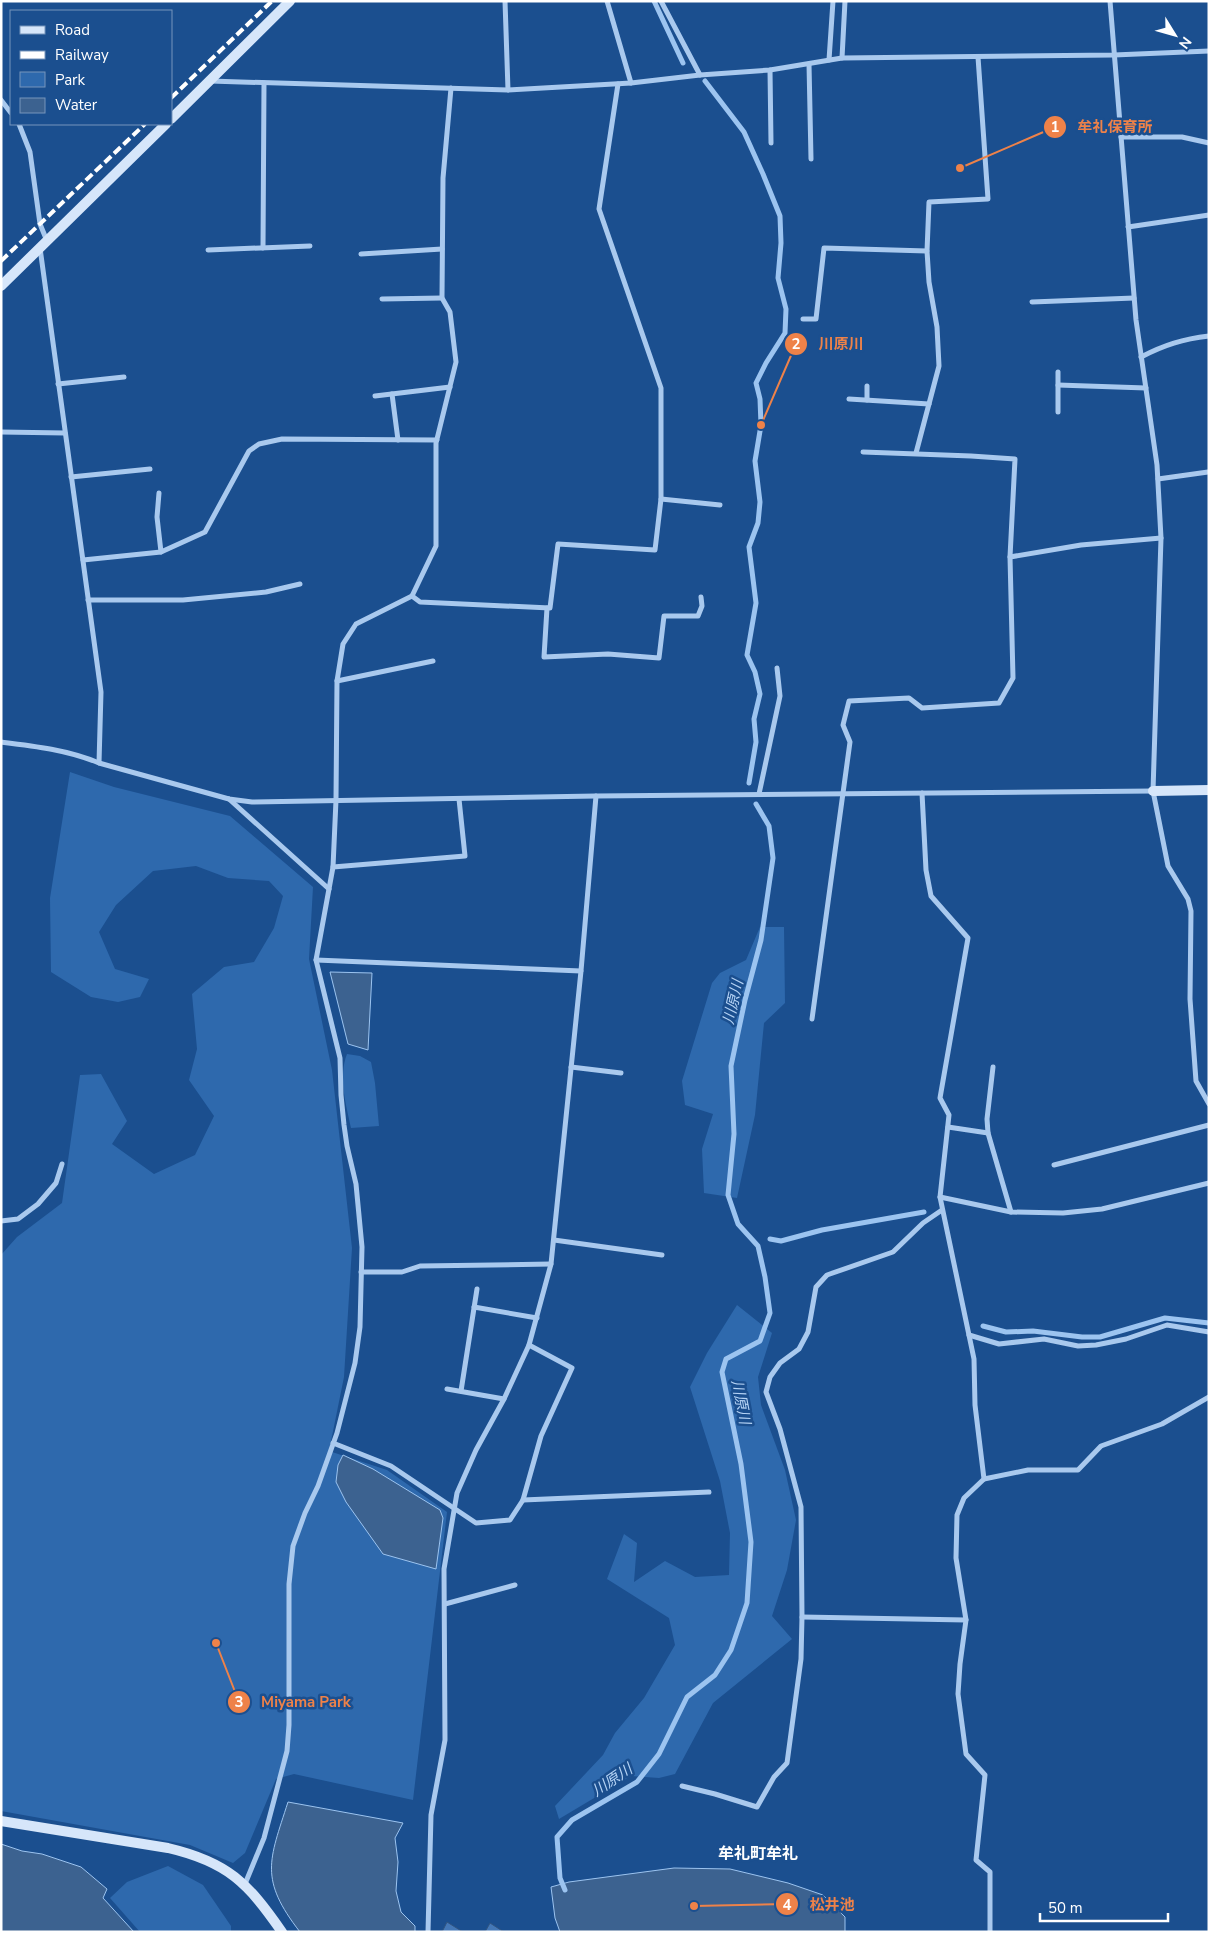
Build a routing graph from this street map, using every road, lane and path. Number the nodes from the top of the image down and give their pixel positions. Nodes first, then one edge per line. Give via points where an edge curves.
1 (290, 1) edge
2 (505, 1) edge
3 (607, 1) edge
4 (661, 1) edge
5 (833, 1) edge
6 (845, 1) edge
7 (1110, 1) edge
8 (1209, 50) edge
9 (1114, 55) junction
10 (978, 57) junction
11 (842, 58) junction
12 (829, 60) junction
13 (809, 64) junction
14 (770, 70) junction
15 (700, 75) junction
16 (209, 81) junction
17 (264, 83) junction
18 (631, 83) junction
19 (618, 84) junction
20 (451, 88) junction
21 (508, 90) junction
22 (1, 100) edge
23 (10, 112) edge
24 (172, 118) edge
25 (19, 125) edge
26 (165, 125) edge
27 (1121, 136) junction
28 (771, 143) dead end
29 (1209, 143) edge
30 (811, 159) dead end
31 (1209, 215) edge
32 (1128, 227) junction
33 (43, 245) junction
34 (310, 246) dead end
35 (263, 248) junction
36 (442, 249) junction
37 (208, 250) dead end
38 (927, 251) junction
39 (360, 254) dead end
40 (1, 286) edge
41 (442, 298) junction
42 (1134, 298) junction
43 (382, 299) dead end
44 (1032, 302) dead end
45 (803, 319) dead end
46 (1209, 336) edge
47 (1141, 357) junction
48 (1058, 372) dead end
49 (124, 377) dead end
50 (58, 384) junction
51 (1058, 385) junction
52 (867, 386) dead end
53 (450, 387) junction
54 (1146, 388) junction
55 (392, 394) junction
56 (375, 396) dead end
57 (848, 399) dead end
58 (867, 400) junction
59 (929, 404) junction
60 (1058, 412) dead end
61 (1, 432) edge
62 (65, 434) junction
63 (398, 440) junction
64 (437, 440) junction
65 (863, 452) dead end
66 (916, 453) junction
67 (150, 469) dead end
68 (1208, 472) edge
69 (71, 477) junction
70 (1158, 479) junction
71 (159, 493) dead end
72 (660, 499) junction
73 (720, 505) dead end
74 (1161, 538) junction
75 (162, 552) junction
76 (1010, 557) junction
77 (83, 560) junction
78 (300, 584) dead end
79 (412, 596) junction
80 (701, 597) dead end
81 (88, 600) junction
82 (547, 608) junction
83 (433, 661) dead end
84 (777, 668) dead end
85 (337, 681) junction
86 (1, 742) edge
87 (99, 763) junction
88 (1209, 790) edge
89 (1153, 791) junction
90 (922, 793) junction
91 (759, 794) junction
92 (843, 794) junction
93 (596, 796) junction
94 (459, 798) junction
95 (229, 799) junction
96 (336, 800) junction
97 (334, 867) junction
98 (329, 889) junction
99 (316, 960) junction
100 (581, 971) junction
101 (812, 1019) dead end
102 (571, 1067) junction
103 (993, 1067) dead end
104 (621, 1074) dead end
105 (1209, 1104) edge
106 (1209, 1125) edge
107 (948, 1127) junction
108 (988, 1133) junction
109 (62, 1164) dead end
110 (1054, 1165) dead end
111 (1209, 1183) edge
112 (940, 1197) junction
113 (942, 1210) junction
114 (1010, 1212) junction
115 (1, 1221) edge
116 (554, 1240) junction
117 (662, 1255) dead end
118 (551, 1264) junction
119 (361, 1272) junction
120 (477, 1289) dead end
121 (474, 1307) junction
122 (537, 1318) junction
123 (1209, 1332) edge
124 (969, 1335) junction
125 (529, 1345) junction
126 (447, 1389) dead end
127 (461, 1391) junction
128 (1209, 1397) edge
129 (504, 1399) junction
130 (333, 1443) junction
131 (984, 1480) junction
132 (709, 1492) dead end
133 (523, 1500) junction
134 (454, 1509) junction
135 (515, 1585) dead end
136 (444, 1604) junction
137 (802, 1617) junction
138 (966, 1620) junction
139 (682, 1786) dead end
140 (1, 1821) edge
141 (245, 1884) junction
142 (282, 1932) edge
143 (428, 1932) edge
144 (990, 1932) edge

1 - 16 street
2 - 21 street
3 - 18 street
4 - 15 street
5 - 12 street
6 - 11 street
7 - 9 street
8 - 9 street
9 - 10 street
9 - 27 street
10 - 11 street
10 - 38 street via 988,199 929,202
11 - 12 street
12 - 13 street
13 - 14 street
13 - 30 street
14 - 15 street
14 - 28 street
15 - 18 street
16 - 17 street
16 - 24 street
17 - 20 street
17 - 35 street
18 - 19 street
19 - 21 street
19 - 72 street via 599,210 662,388
20 - 21 street
20 - 36 street
22 - 23 street
25 - 33 street via 30,152
26 - 33 street
27 - 29 street via 1182,137
27 - 32 street
31 - 32 street
32 - 42 street
33 - 40 street
33 - 50 street
34 - 35 street
35 - 37 street
36 - 39 street
36 - 41 street
38 - 45 street via 824,248 816,319
38 - 59 street via 937,327 938,366
41 - 43 street
41 - 53 street via 450,312 456,362
42 - 44 street
42 - 47 street
46 - 47 street via 1162,346
47 - 54 street
48 - 51 street
49 - 50 street
50 - 62 street
51 - 54 street
51 - 60 street
52 - 58 street
53 - 55 street
53 - 64 street
54 - 70 street
55 - 56 street
55 - 63 street
57 - 58 street
58 - 59 street
59 - 66 street
61 - 62 street
62 - 69 street
63 - 64 street
63 - 75 street via 282,440 259,444 249,451 205,532
64 - 79 street via 436,546
65 - 66 street
66 - 76 street via 1015,459
67 - 69 street
68 - 70 street
69 - 77 street
70 - 74 street
71 - 75 street via 157,518
72 - 73 street
72 - 82 street via 655,550 558,544 550,608
74 - 76 street via 1081,545
74 - 89 street
75 - 77 street
76 - 92 street via 1013,678 999,703 922,708 909,698 848,702 843,725 850,742
77 - 81 street
78 - 81 street via 266,592 184,600
79 - 82 street via 420,602
79 - 85 street via 356,624 343,644
80 - 82 street via 698,616 664,616 659,658 608,654 544,657
81 - 87 street via 100,692
83 - 85 street
84 - 91 street via 780,696
85 - 96 street
86 - 87 street via 54,750
87 - 95 street
88 - 89 street
89 - 90 street
89 - 105 street via 1168,866 1188,899 1191,911 1190,999 1196,1080
90 - 92 street
90 - 107 street via 926,870 931,896 968,938 940,1098 950,1115
91 - 92 street
91 - 93 street
92 - 101 street
93 - 94 street
93 - 100 street
94 - 96 street
94 - 97 street via 465,856
95 - 96 street via 252,802
95 - 98 street
96 - 97 street
97 - 98 street
98 - 99 street
99 - 100 street
99 - 119 street via 340,1058 340,1095 356,1184
100 - 102 street
102 - 104 street
102 - 116 street
103 - 108 street
106 - 110 street
107 - 108 street
107 - 112 street
108 - 114 street
109 - 115 street via 56,1183 38,1204 18,1218
111 - 114 street via 1102,1209
112 - 113 street
112 - 114 street
113 - 124 street
113 - 137 street via 893,1252 827,1275 816,1287 808,1332 798,1349 780,1363 770,1377 766,1392 780,1429 801,1507
116 - 117 street
116 - 118 street
118 - 119 street via 420,1266 402,1272
118 - 122 street
119 - 130 street via 360,1327 355,1363
120 - 121 street
121 - 122 street
121 - 127 street
122 - 125 street
123 - 124 street via 1167,1325 1126,1339 1078,1346 1044,1339 999,1344
124 - 131 street via 974,1359 974,1405
125 - 129 street
125 - 133 street via 572,1368 541,1436
126 - 127 street
127 - 129 street
128 - 131 street via 1162,1424 1101,1446 1078,1470 1028,1470
129 - 134 street via 476,1450 457,1493
130 - 134 street via 391,1466
130 - 141 street via 293,1546 289,1584 287,1751 264,1838
131 - 138 street via 964,1498 957,1515 956,1558
132 - 133 street
133 - 134 street via 510,1520 476,1523
134 - 136 street via 444,1569
135 - 136 street
136 - 143 street via 444,1740 431,1815
137 - 138 street
137 - 139 street via 801,1659 787,1763 774,1777 757,1807
138 - 144 street via 958,1694 966,1754 985,1775 976,1860 990,1872
140 - 141 street via 194,1854
141 - 142 street

